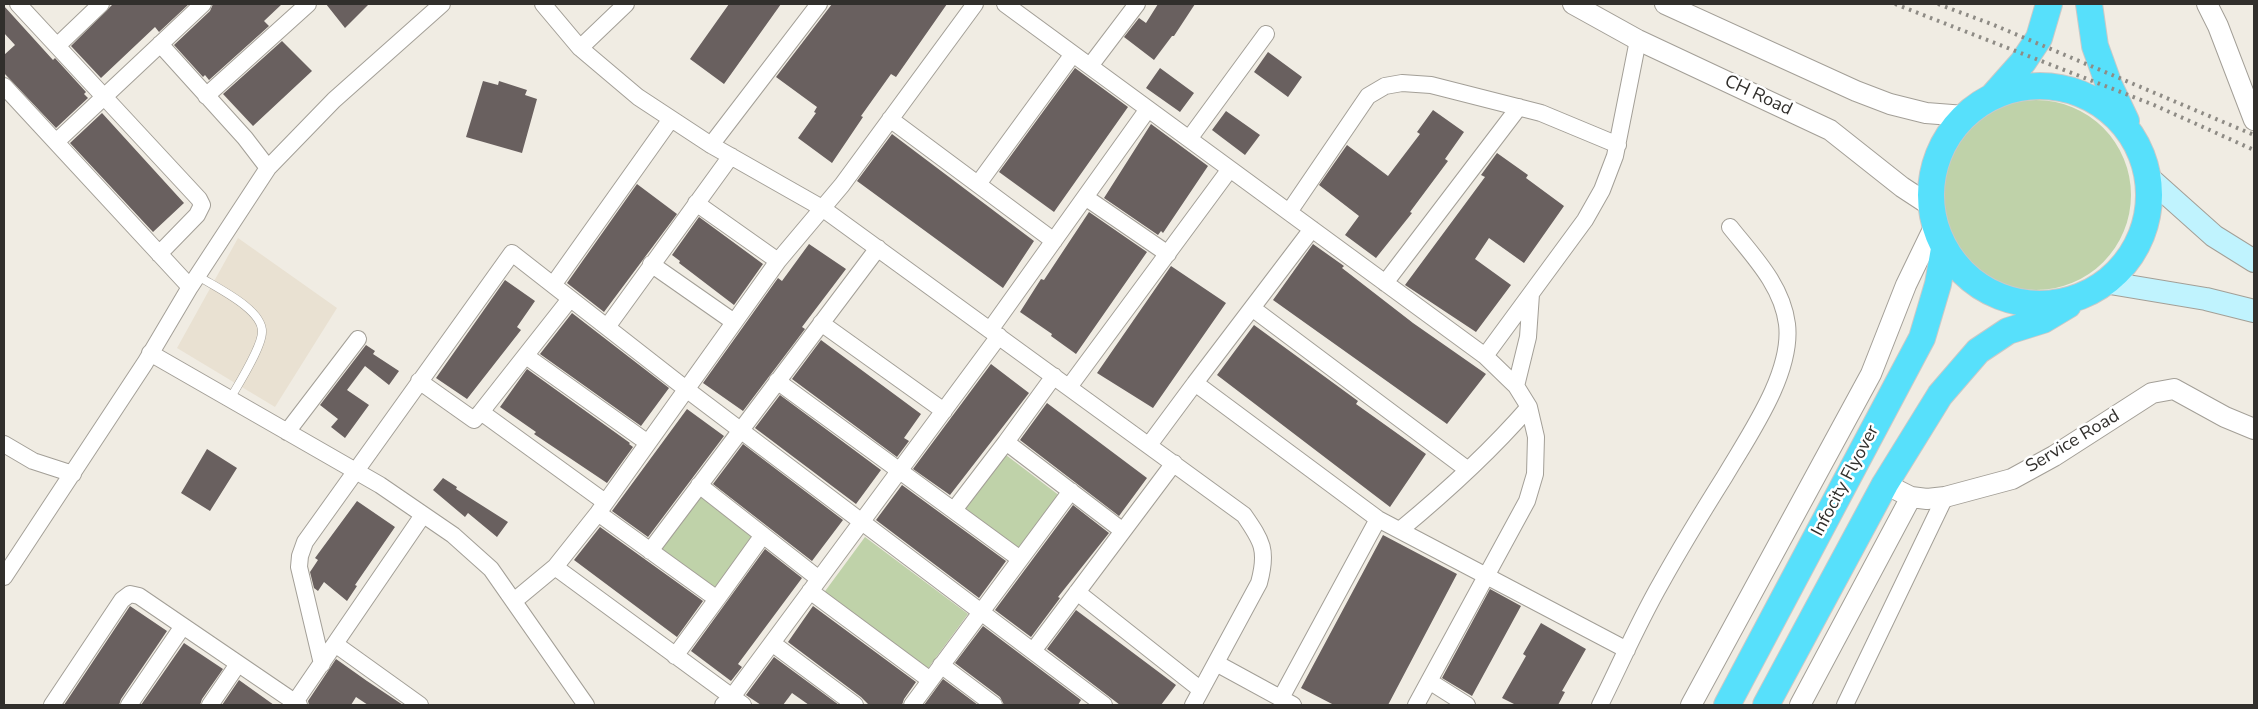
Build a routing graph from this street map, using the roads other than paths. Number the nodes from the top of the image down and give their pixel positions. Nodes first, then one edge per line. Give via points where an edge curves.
1 (18, 4) edge
2 (101, 4) edge
3 (203, 4) edge
4 (308, 4) edge
5 (442, 4) edge
6 (543, 4) edge
7 (626, 4) edge
8 (819, 4) edge
9 (975, 4) edge
10 (1005, 4) edge
11 (1137, 4) edge
12 (1573, 4) edge
13 (1665, 4) edge
14 (2049, 4) edge
15 (2089, 4) edge
16 (2207, 4) edge
17 (1266, 34) dead end
18 (1638, 40) junction
19 (160, 44) junction
20 (57, 46) junction
21 (580, 48) junction
22 (1073, 54) junction
23 (1090, 66) junction
24 (4, 86) edge
25 (104, 96) junction
26 (206, 96) junction
27 (1992, 97) junction
28 (1518, 106) junction
29 (1148, 109) junction
30 (1965, 116) junction
31 (671, 119) junction
32 (890, 119) junction
33 (2254, 120) edge
34 (1189, 139) junction
35 (56, 142) junction
36 (2137, 144) junction
37 (711, 145) junction
38 (1618, 145) junction
39 (731, 156) junction
40 (268, 168) junction
41 (1230, 169) junction
42 (2148, 177) junction
43 (978, 184) junction
44 (1085, 197) junction
45 (696, 203) junction
46 (822, 208) junction
47 (1289, 212) junction
48 (1934, 215) junction
49 (1730, 227) dead end
50 (1312, 229) junction
51 (1054, 241) junction
52 (878, 248) junction
53 (1944, 249) junction
54 (159, 254) junction
55 (1168, 254) junction
56 (778, 261) junction
57 (2254, 261) edge
58 (651, 264) junction
59 (194, 281) junction
60 (1385, 283) junction
61 (553, 285) junction
62 (2098, 287) junction
63 (1531, 294) junction
64 (570, 299) junction
65 (1252, 308) junction
66 (2254, 311) edge
67 (734, 322) junction
68 (821, 323) junction
69 (607, 328) junction
70 (995, 333) junction
71 (358, 339) dead end
72 (150, 353) junction
73 (526, 356) junction
74 (1485, 356) junction
75 (1054, 376) junction
76 (419, 381) junction
77 (777, 381) junction
78 (1195, 383) junction
79 (1516, 386) junction
80 (1069, 387) junction
81 (686, 389) junction
82 (230, 399) junction
83 (1529, 407) junction
84 (944, 410) junction
85 (481, 412) junction
86 (2254, 429) edge
87 (740, 430) junction
88 (287, 432) junction
89 (1006, 442) junction
90 (648, 443) junction
91 (4, 444) edge
92 (1150, 445) junction
93 (1174, 463) junction
94 (900, 470) junction
95 (1468, 470) junction
96 (354, 471) junction
97 (73, 474) junction
98 (699, 484) junction
99 (1885, 484) junction
100 (1071, 491) junction
101 (1911, 497) junction
102 (1945, 497) junction
103 (601, 507) junction
104 (954, 510) junction
105 (423, 515) junction
106 (1378, 519) junction
107 (862, 521) junction
108 (1123, 530) junction
109 (1400, 530) junction
110 (764, 535) junction
111 (650, 551) junction
112 (1020, 559) junction
113 (555, 567) junction
114 (4, 577) edge
115 (1486, 577) junction
116 (814, 585) junction
117 (1077, 592) junction
118 (717, 599) junction
119 (514, 601) junction
120 (981, 611) junction
121 (182, 626) junction
122 (772, 643) junction
123 (335, 644) junction
124 (1627, 650) junction
125 (1033, 651) junction
126 (675, 656) junction
127 (1216, 663) junction
128 (238, 664) junction
129 (322, 664) junction
130 (941, 665) junction
131 (930, 680) junction
132 (1429, 681) junction
133 (1201, 690) junction
134 (1287, 702) edge
135 (733, 703) edge
136 (296, 704) edge
137 (991, 704) edge
138 (1100, 704) edge
139 (52, 705) edge
140 (129, 705) edge
141 (210, 705) edge
142 (420, 705) edge
143 (586, 705) edge
144 (855, 705) edge
145 (912, 705) edge
146 (1193, 705) edge
147 (1416, 705) edge
148 (1467, 705) edge
149 (1600, 705) edge
150 (1691, 705) edge
151 (1727, 705) edge
152 (1766, 705) edge
153 (1800, 705) edge
154 (1845, 705) edge

1 - 20 street
2 - 20 street
3 - 19 street
4 - 26 street
5 - 40 street via 334,100
6 - 21 street
7 - 21 street
8 - 37 street
9 - 32 street
10 - 22 street
11 - 23 street
12 - 18 street, CH Road
13 - 30 street via 1890,104 1926,113
14 - 27 highway via 2039,38
15 - 36 highway via 2095,46
16 - 33 street
17 - 34 street
18 - 38 street
18 - 48 street, CH Road via 1830,130
19 - 25 street
19 - 26 street
20 - 25 street
21 - 31 street via 638,97
22 - 23 street
22 - 43 street
23 - 29 street
24 - 35 street
25 - 35 street
25 - 54 street via 202,204 197,215
26 - 40 street
27 - 30 highway
27 - 36 highway via 2024,87 2057,87 2090,98 2117,117
28 - 38 street via 1561,120
28 - 47 street via 1431,85 1402,83 1385,86 1368,96
28 - 60 street
29 - 34 street
29 - 44 street
30 - 48 highway via 1944,142 1933,173
31 - 37 street
31 - 61 street
32 - 43 street
32 - 46 street
34 - 41 street
35 - 54 street
36 - 42 highway
37 - 39 street
38 - 63 street via 1602,190 1585,220
39 - 45 street
39 - 46 street
40 - 59 street
41 - 47 street
41 - 55 street
42 - 57 main road via 2214,236
42 - 62 highway via 2148,211 2138,244 2118,272
43 - 51 street
44 - 51 street
44 - 55 street
45 - 56 street
45 - 58 street
46 - 52 street
46 - 56 street
47 - 50 street
48 - 53 highway
48 - 150 street via 1872,374
49 - 124 street via 1768,275 1780,296 1787,324 1785,353 1776,383 1750,433 1660,584
50 - 60 street
50 - 65 street
51 - 70 street
52 - 68 street
52 - 70 street
53 - 62 highway via 1956,270 1986,291 2020,303 2056,304
53 - 151 highway, Infocity Flyover via 1938,284 1922,338
54 - 59 street
55 - 80 street
56 - 67 street
58 - 67 street
58 - 69 street
59 - 72 street
59 - 82 lane via 252,310 259,320 262,332 259,343
60 - 74 street
61 - 64 street
61 - 76 street via 512,253
62 - 66 main road via 2206,299
62 - 99 highway, Infocity Flyover via 2043,320 2008,331 1978,351 1940,394
63 - 74 street
63 - 79 street via 1528,337
64 - 69 street
64 - 73 street
65 - 78 street
65 - 95 street
67 - 81 street
68 - 77 street
68 - 84 street
69 - 81 street
70 - 75 street
70 - 84 street
71 - 88 street
72 - 82 street
72 - 97 street
73 - 85 street
73 - 90 street
74 - 79 street
75 - 80 street
75 - 89 street
76 - 85 street via 474,420
76 - 96 street
77 - 87 street
77 - 94 street
78 - 92 street
78 - 106 street
79 - 83 street
80 - 92 street
81 - 87 street
81 - 90 street
82 - 88 street
83 - 95 street
83 - 115 street via 1536,437 1535,474 1527,501
84 - 94 street
85 - 103 street
86 - 102 street, Service Road via 2174,389 2152,393 2012,479
87 - 98 street
87 - 107 street
88 - 96 street
89 - 100 street
89 - 104 street
90 - 103 street
91 - 97 street via 33,461
92 - 93 street
93 - 108 street
93 - 127 street via 1244,515 1261,540 1264,565 1259,583
94 - 104 street
94 - 107 street
95 - 109 street
96 - 105 street
96 - 129 street via 305,542 300,556 299,567
97 - 114 street
98 - 110 street
98 - 111 street
99 - 101 street, Service Road
99 - 152 highway, Infocity Flyover
100 - 108 street
100 - 112 street
101 - 102 street, Service Road via 1927,500
101 - 153 street
102 - 154 street
103 - 111 street
103 - 113 street
104 - 112 street
105 - 119 street via 453,535 491,569
105 - 123 street
106 - 109 street
106 - 134 street
107 - 116 street
107 - 120 street
108 - 117 street
109 - 115 street
110 - 116 street
110 - 118 street
111 - 118 street
112 - 120 street
113 - 119 street
113 - 126 street
115 - 124 street
115 - 132 street
116 - 122 street
116 - 131 street
117 - 125 street
117 - 133 street
118 - 126 street
119 - 143 street
120 - 125 street
120 - 130 street
121 - 128 street
121 - 139 street via 130,594 122,600
121 - 140 street
122 - 135 street
122 - 144 street
123 - 129 street
123 - 142 street
124 - 149 street
125 - 138 street
126 - 135 street
127 - 133 street
127 - 134 street
128 - 136 street
128 - 141 street
129 - 136 street
130 - 131 street
130 - 137 street
131 - 145 street
132 - 147 street
132 - 148 street
133 - 146 street

